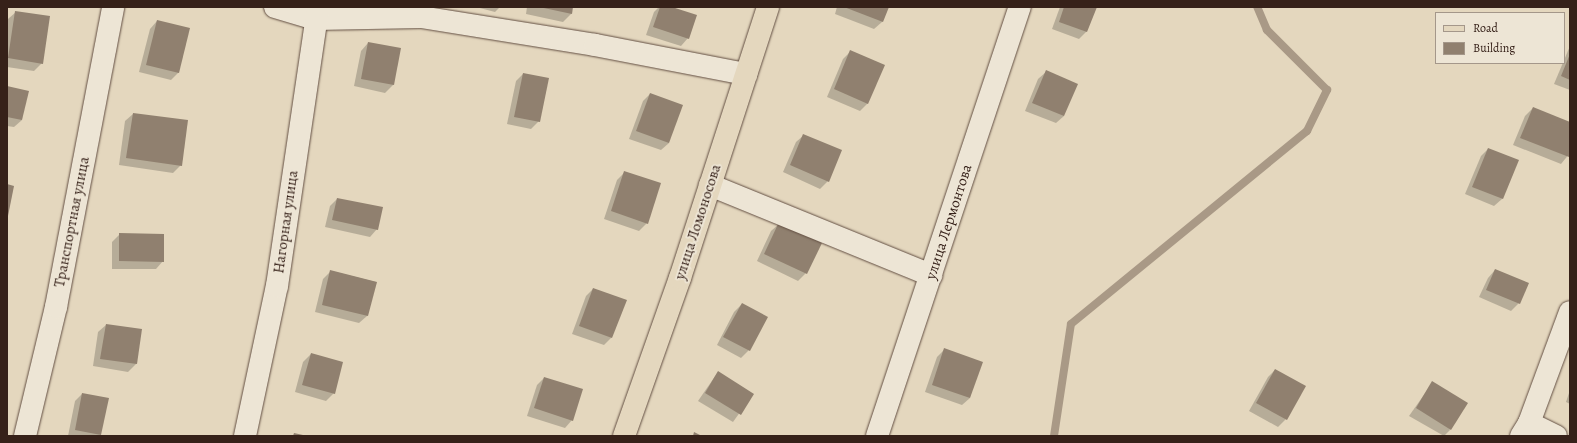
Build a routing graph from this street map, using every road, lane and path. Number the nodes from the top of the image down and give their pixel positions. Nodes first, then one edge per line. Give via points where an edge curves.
1 (113, 7) edge
2 (275, 7) edge
3 (768, 7) edge
4 (1020, 7) edge
5 (316, 13) edge
6 (746, 74) junction
7 (710, 185) junction
8 (931, 275) junction
9 (1570, 312) edge
10 (1525, 430) edge
11 (25, 436) edge
12 (245, 436) edge
13 (624, 436) edge
14 (877, 436) edge
15 (1556, 436) edge

1 - 11 street, Транспортная улица via 56,306
2 - 5 street
3 - 6 main road, улица Ломоносова
4 - 8 street, улица Лермонтова
5 - 6 street via 421,17 595,45
5 - 12 street, Нагорная улица via 277,286
6 - 7 main road, улица Ломоносова
7 - 8 street
7 - 13 main road, улица Ломоносова
8 - 14 street, улица Лермонтова
9 - 10 street
10 - 15 street

